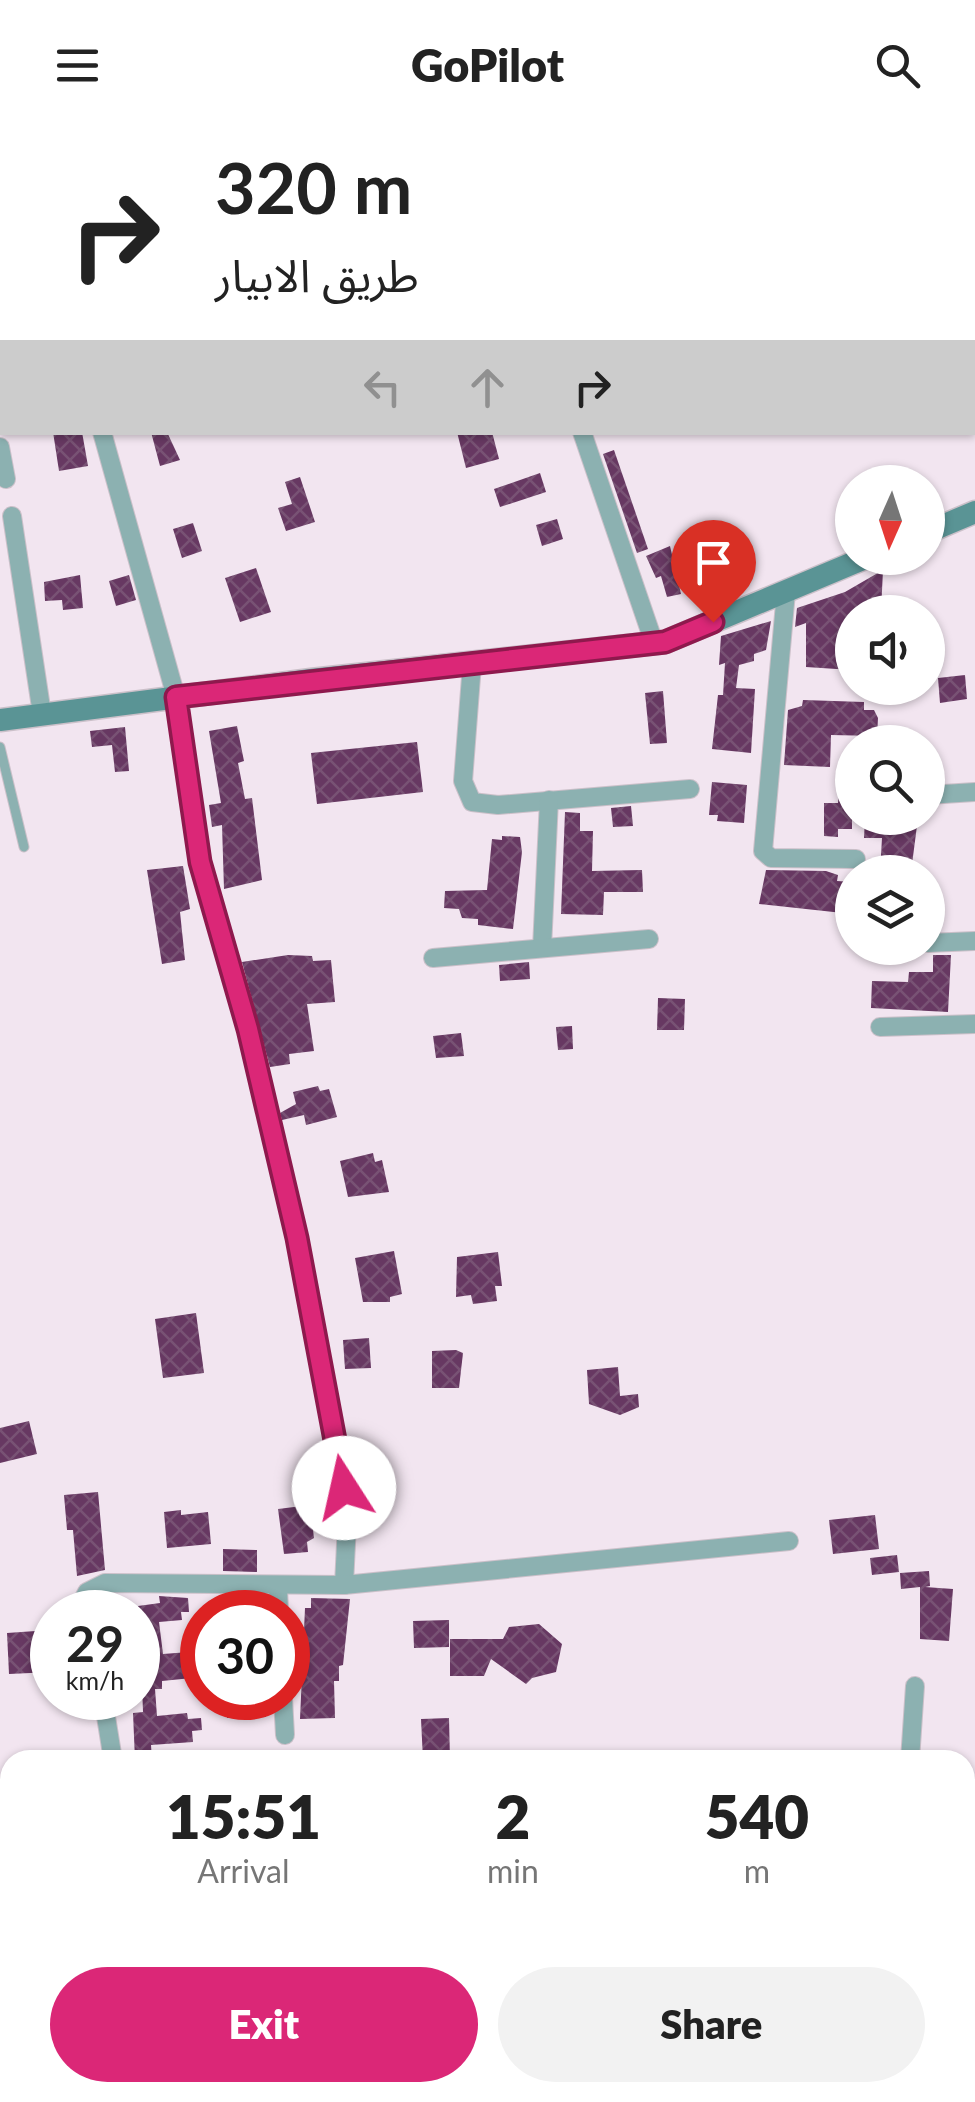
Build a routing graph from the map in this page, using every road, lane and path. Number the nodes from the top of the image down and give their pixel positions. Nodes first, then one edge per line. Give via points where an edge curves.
1 (103, 435) edge
2 (583, 435) edge
3 (0, 447) edge
4 (6, 479) dead end
5 (975, 512) edge
6 (12, 516) dead end
7 (945, 525) edge
8 (835, 571) edge
9 (786, 592) junction
10 (653, 640) junction
11 (472, 664) junction
12 (176, 697) junction
13 (42, 714) junction
14 (0, 720) edge
15 (0, 747) edge
16 (690, 789) dead end
17 (975, 792) edge
18 (945, 793) edge
19 (549, 800) junction
20 (24, 847) dead end
21 (835, 859) edge
22 (649, 939) dead end
23 (975, 941) edge
24 (945, 942) edge
25 (542, 948) junction
26 (433, 958) dead end
27 (975, 1024) edge
28 (880, 1028) dead end
29 (789, 1541) dead end
30 (344, 1584) junction
31 (278, 1588) joint
32 (92, 1590) edge
33 (915, 1686) dead end
34 (107, 1720) edge
35 (284, 1720) edge
36 (284, 1735) dead end
37 (112, 1750) edge
38 (911, 1750) edge

1 - 12 street
2 - 10 street
3 - 4 street
5 - 7 main road
6 - 13 street
8 - 9 main road
9 - 10 main road via 665,642
9 - 21 street via 763,850 771,858
10 - 11 main road
11 - 12 main road
11 - 19 street via 464,742 467,797 483,806
12 - 13 main road
12 - 30 street via 200,862 297,1238 336,1441 348,1523
13 - 14 main road
15 - 20 lane
16 - 19 street
17 - 18 street
19 - 25 street
22 - 25 street
23 - 24 street
25 - 26 street
27 - 28 street
29 - 30 street
30 - 31 street
31 - 32 street via 192,1582
33 - 38 street
34 - 37 street
35 - 36 street

